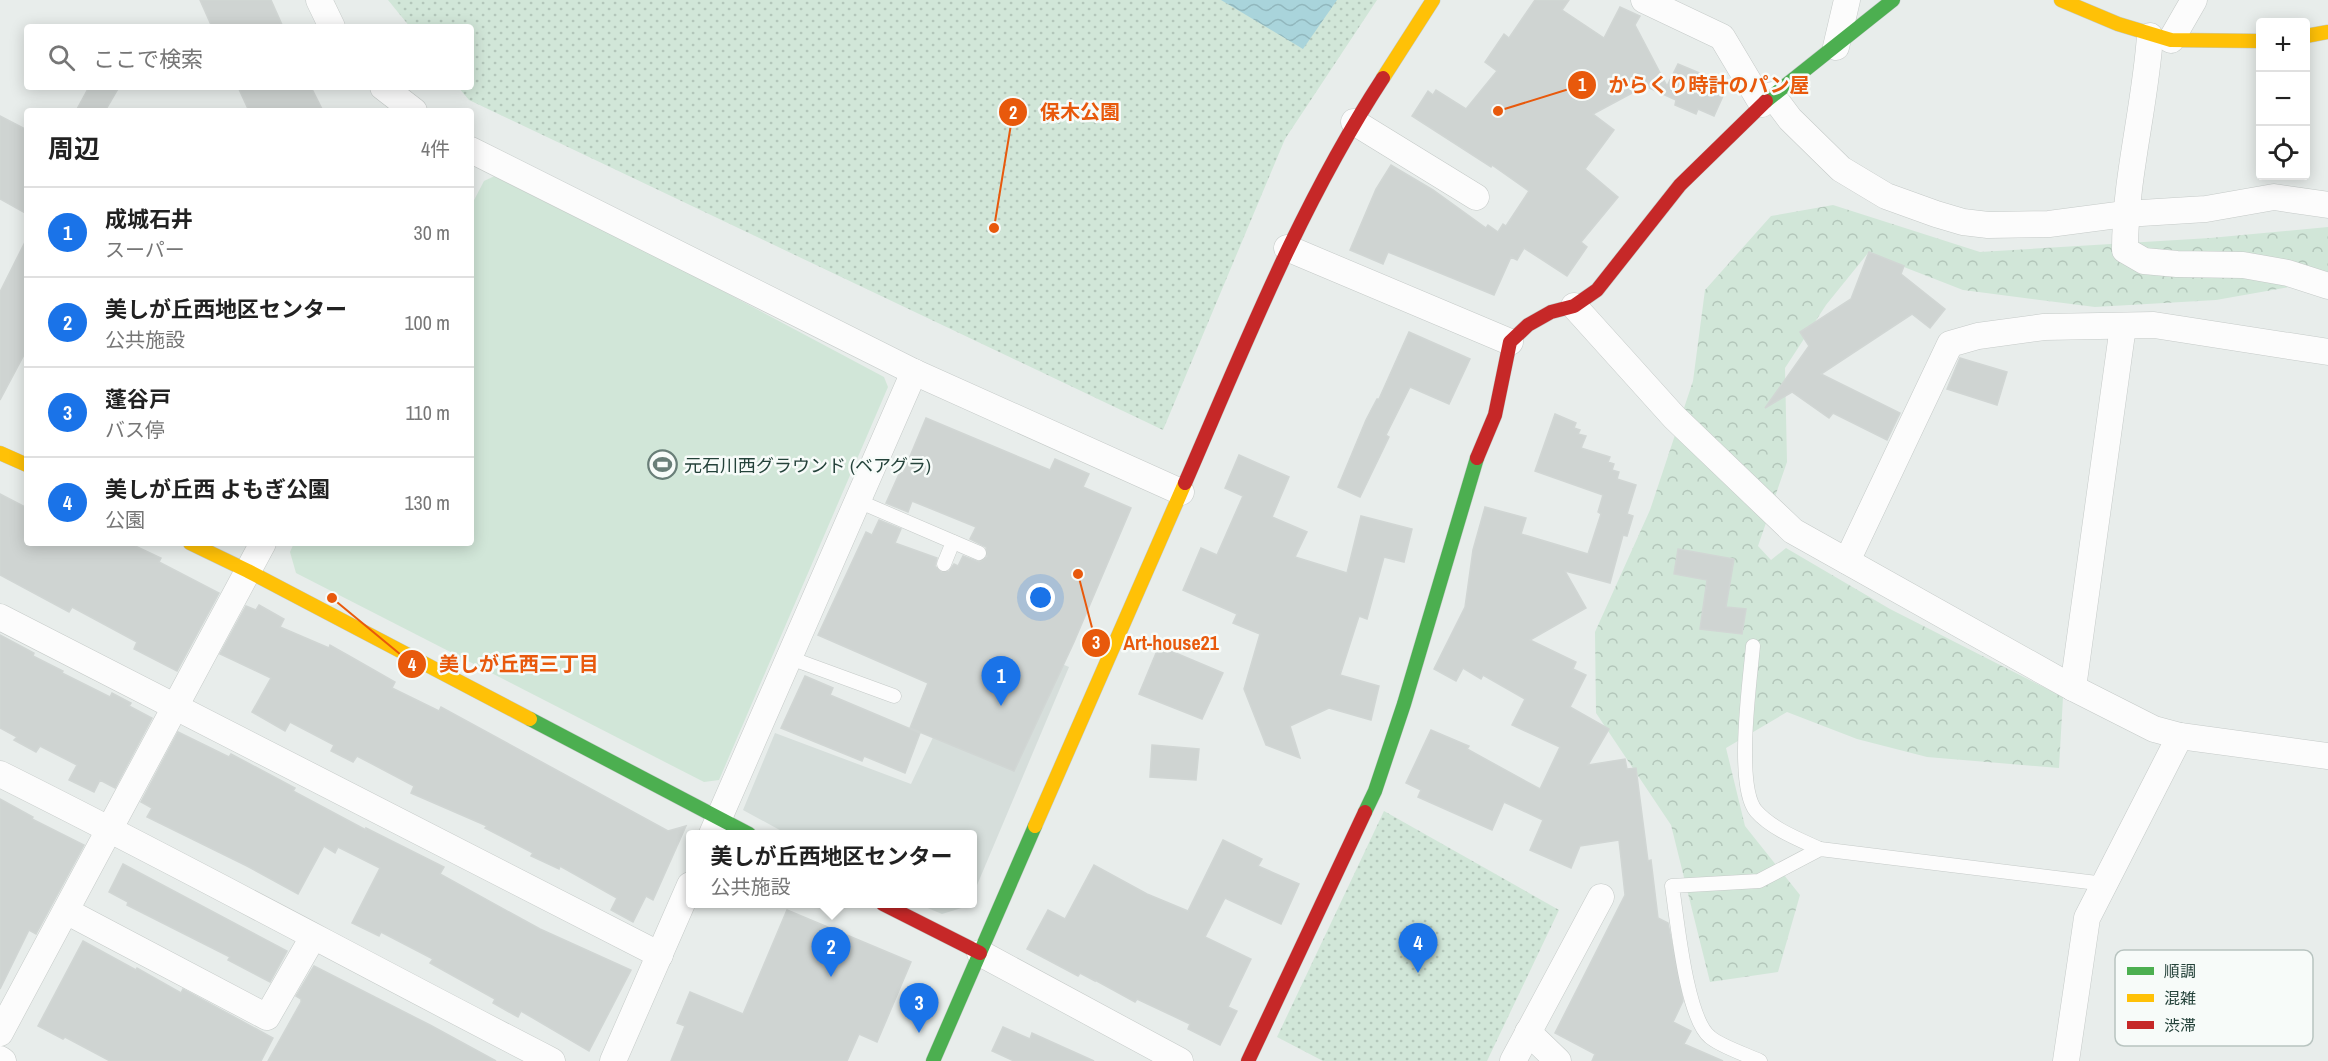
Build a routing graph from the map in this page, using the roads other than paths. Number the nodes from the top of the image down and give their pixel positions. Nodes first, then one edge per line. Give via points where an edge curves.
1 (319, 0) edge
2 (1433, 0) edge
3 (1644, 0) edge
4 (1847, 0) edge
5 (1893, 0) edge
6 (2061, 0) edge
7 (2194, 0) edge
8 (331, 24) edge
9 (2328, 32) edge
10 (2310, 35) edge
11 (2160, 38) junction
12 (2256, 41) edge
13 (1836, 47) junction
14 (387, 90) edge
15 (1767, 99) junction
16 (410, 108) edge
17 (1354, 122) junction
18 (474, 152) edge
19 (1476, 197) dead end
20 (2328, 205) edge
21 (2125, 218) junction
22 (1287, 248) junction
23 (2328, 286) edge
24 (1574, 306) junction
25 (2123, 326) junction
26 (1510, 342) junction
27 (2328, 352) edge
28 (914, 372) junction
29 (0, 453) edge
30 (24, 464) edge
31 (1180, 492) junction
32 (858, 501) junction
33 (953, 542) junction
34 (196, 546) edge
35 (261, 546) edge
36 (979, 553) dead end
37 (1847, 561) junction
38 (944, 564) dead end
39 (248, 571) junction
40 (0, 617) edge
41 (1753, 646) dead end
42 (790, 658) junction
43 (2073, 688) junction
44 (894, 696) dead end
45 (176, 706) junction
46 (2180, 736) junction
47 (2328, 756) edge
48 (0, 774) edge
49 (715, 827) edge
50 (111, 829) junction
51 (1820, 849) junction
52 (2104, 884) junction
53 (686, 894) edge
54 (1601, 897) dead end
55 (893, 908) edge
56 (66, 911) junction
57 (313, 937) junction
58 (980, 953) junction
59 (660, 955) junction
60 (1528, 1032) junction
61 (0, 1033) edge
62 (552, 1061) edge
63 (613, 1061) edge
64 (933, 1061) edge
65 (1180, 1061) edge
66 (1248, 1061) edge
67 (1513, 1061) edge
68 (1558, 1061) edge
69 (1760, 1061) edge
70 (2066, 1061) edge

1 - 8 street
2 - 17 street
3 - 15 street via 1722,37
4 - 13 street
5 - 13 street
6 - 11 street
7 - 11 street
9 - 10 street
11 - 12 street
11 - 21 street via 2146,78
13 - 15 street
14 - 16 street
15 - 21 street via 1841,169 1886,195 1936,214 1988,225
15 - 24 street via 1680,185 1597,290
17 - 19 street
17 - 22 street
18 - 28 street
20 - 21 street via 2274,197
21 - 23 street via 2125,250 2144,261 2243,265 2288,273
22 - 26 street
22 - 31 street
24 - 26 street via 1551,312 1528,325
24 - 37 street via 1674,417 1793,531
25 - 27 street via 2154,325
25 - 37 street via 2044,327 1950,344
25 - 43 street
26 - 66 street via 1496,415 1474,466 1376,791
28 - 31 street
28 - 32 street
29 - 30 street
31 - 58 street
32 - 33 lane
32 - 42 street
33 - 36 lane
33 - 38 lane
34 - 39 street
35 - 39 street
37 - 43 street
39 - 45 street
39 - 49 street
40 - 45 street
41 - 51 lane via 1745,750 1747,786 1755,810 1786,834
42 - 44 lane
42 - 49 street
43 - 46 street via 2154,729
45 - 50 street
45 - 59 street
46 - 47 street
46 - 52 street
48 - 50 street
50 - 56 street
50 - 57 street
51 - 52 lane
51 - 69 lane via 1759,881 1672,886 1698,1021 1710,1037
52 - 70 street via 2087,918
53 - 59 street
54 - 60 street
55 - 58 street
56 - 57 street via 267,1017
56 - 61 street
57 - 62 street
58 - 64 street
58 - 65 street
59 - 63 street
60 - 67 street
60 - 68 street

